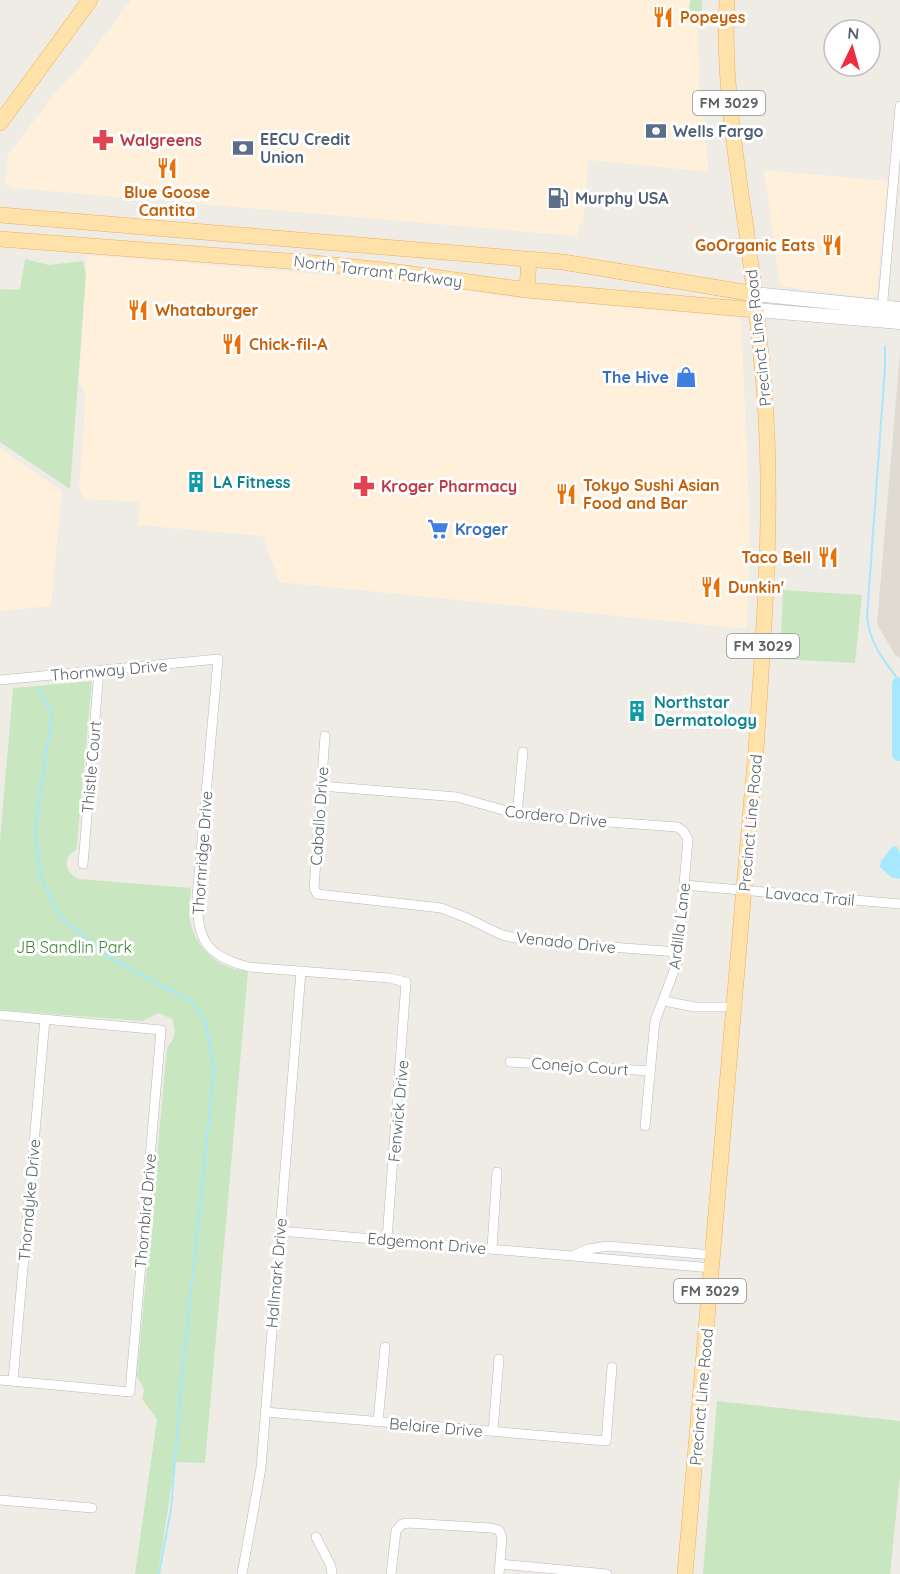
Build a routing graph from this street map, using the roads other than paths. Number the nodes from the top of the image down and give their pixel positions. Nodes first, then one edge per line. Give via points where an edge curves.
1 (727, 0) edge
2 (84, 1) edge
3 (900, 106) edge
4 (0, 123) edge
5 (3, 214) edge
6 (0, 240) edge
7 (305, 240) junction
8 (529, 259) junction
9 (302, 262) junction
10 (527, 290) junction
11 (755, 294) junction
12 (900, 309) edge
13 (756, 310) junction
14 (881, 314) junction
15 (900, 322) edge
16 (218, 660) joint
17 (99, 671) junction
18 (0, 680) edge
19 (325, 736) dead end
20 (523, 752) dead end
21 (321, 786) junction
22 (517, 814) junction
23 (683, 831) joint
24 (83, 864) dead end
25 (684, 885) junction
26 (744, 890) junction
27 (317, 894) joint
28 (900, 904) edge
29 (678, 952) junction
30 (301, 971) junction
31 (406, 982) joint
32 (663, 1001) junction
33 (734, 1007) junction
34 (0, 1015) edge
35 (45, 1019) junction
36 (510, 1062) dead end
37 (650, 1071) junction
38 (645, 1126) dead end
39 (497, 1172) dead end
40 (280, 1231) junction
41 (387, 1239) junction
42 (492, 1248) junction
43 (712, 1261) junction
44 (385, 1347) dead end
45 (499, 1359) dead end
46 (612, 1367) dead end
47 (0, 1380) edge
48 (13, 1381) junction
49 (265, 1412) junction
50 (378, 1422) junction
51 (493, 1431) junction
52 (0, 1500) edge
53 (92, 1508) dead end
54 (316, 1537) dead end
55 (500, 1564) junction
56 (242, 1574) edge
57 (332, 1574) edge
58 (391, 1574) edge
59 (499, 1574) edge
60 (607, 1574) edge
61 (685, 1574) edge

1 - 11 main road, Precinct Line Road / FM 3029 via 732,133
2 - 4 main road
3 - 14 street
5 - 7 main road, North Tarrant Parkway
6 - 9 main road, North Tarrant Parkway
7 - 8 main road, North Tarrant Parkway
7 - 9 main road
8 - 10 main road
8 - 11 main road, North Tarrant Parkway
9 - 10 main road, North Tarrant Parkway
10 - 13 main road, North Tarrant Parkway
11 - 13 main road, Precinct Line Road / FM 3029
11 - 14 main road
12 - 14 main road
13 - 14 main road
13 - 26 main road, Precinct Line Road / FM 3029 via 767,430 767,564
14 - 15 main road
16 - 17 street, Thornway Drive
16 - 30 street, Thornridge Drive via 197,923 203,941 231,962
17 - 18 street, Thornway Drive
17 - 24 street, Thistle Court
19 - 21 street, Caballo Drive
20 - 22 street
21 - 22 street, Cordero Drive via 457,797
21 - 27 street, Caballo Drive via 314,888
22 - 23 street, Cordero Drive via 677,826
23 - 25 street, Ardilla Lane via 688,838
25 - 26 street, Lavaca Trail
25 - 29 street, Ardilla Lane
26 - 28 street, Lavaca Trail
26 - 33 main road, Precinct Line Road / FM 3029
27 - 29 street, Venado Drive via 441,908 502,935 530,941
29 - 32 street, Ardilla Lane
30 - 31 street, Thornridge Drive
30 - 40 street, Hallmark Drive
31 - 41 street, Fenwick Drive
32 - 33 street via 695,1007
32 - 37 street, Ardilla Lane via 655,1021
33 - 43 main road, Precinct Line Road / FM 3029
34 - 35 street
35 - 48 street, Thorndyke Drive
35 - 48 street, Thornbird Drive via 161,1030 130,1392
36 - 37 street, Conejo Court
37 - 38 street, Ardilla Lane
39 - 42 street
40 - 41 street, Edgemont Drive
40 - 49 street, Hallmark Drive
41 - 42 street, Edgemont Drive
42 - 43 street, Edgemont Drive via 574,1255 608,1246
43 - 61 main road, Precinct Line Road / FM 3029
44 - 50 street
45 - 51 street
46 - 51 street, Belaire Drive via 606,1441
47 - 48 street
49 - 50 street, Belaire Drive
49 - 56 street, Hallmark Drive via 261,1468
50 - 51 street, Belaire Drive
52 - 53 street
54 - 57 street
55 - 58 street via 499,1530 408,1522 396,1531
55 - 59 street
55 - 60 street

